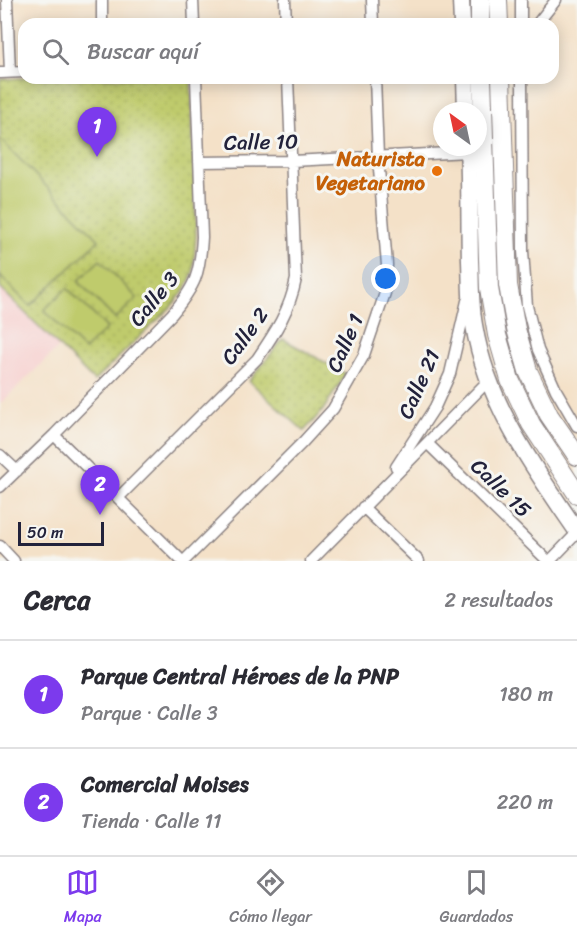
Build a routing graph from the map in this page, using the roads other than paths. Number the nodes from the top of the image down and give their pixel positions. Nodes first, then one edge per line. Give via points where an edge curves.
1 (7, 0) edge
2 (102, 0) edge
3 (193, 0) edge
4 (285, 0) edge
5 (372, 0) edge
6 (461, 0) edge
7 (480, 0) edge
8 (498, 0) edge
9 (520, 0) edge
10 (556, 0) edge
11 (102, 18) edge
12 (194, 18) edge
13 (286, 18) edge
14 (373, 18) edge
15 (462, 18) edge
16 (480, 18) edge
17 (499, 18) edge
18 (521, 18) edge
19 (542, 18) edge
20 (5, 73) edge
21 (196, 84) edge
22 (288, 84) edge
23 (375, 84) edge
24 (465, 84) edge
25 (482, 84) edge
26 (501, 84) edge
27 (522, 84) edge
28 (466, 102) edge
29 (433, 152) edge
30 (468, 156) edge
31 (378, 157) junction
32 (292, 161) junction
33 (199, 162) junction
34 (471, 280) junction
35 (488, 381) junction
36 (577, 426) edge
37 (54, 435) junction
38 (427, 443) junction
39 (0, 454) edge
40 (577, 456) edge
41 (17, 471) junction
42 (0, 487) edge
43 (378, 492) junction
44 (577, 494) edge
45 (118, 498) junction
46 (363, 507) junction
47 (577, 532) edge
48 (0, 546) edge
49 (14, 561) edge
50 (183, 561) edge
51 (311, 561) edge
52 (419, 561) edge
53 (549, 561) edge

1 - 20 street
2 - 11 street
3 - 12 street
4 - 13 street
5 - 14 street
6 - 15 main road
7 - 16 highway
8 - 17 highway
9 - 18 street
10 - 19 street
21 - 33 street, Calle 3
22 - 32 street, Calle 2
23 - 31 street, Calle 1
24 - 28 main road
25 - 44 highway via 489,288 497,334 510,380 531,424
26 - 40 highway via 508,285 516,329 528,371 544,406
27 - 36 street via 527,306 538,350
29 - 31 street, Calle 10
30 - 34 main road
31 - 32 street, Calle 10
31 - 50 street, Calle 1 via 387,265 385,293 364,355 333,409
32 - 33 street, Calle 10
32 - 45 street, Calle 2 via 296,279 276,333 235,383
33 - 37 street, Calle 3 via 198,277 172,314
34 - 35 main road via 473,323
34 - 43 street, Calle 21 via 450,374 412,445
35 - 38 street, Calle 21
35 - 47 main road via 529,461
37 - 41 street, Calle 3
37 - 45 street
38 - 43 street, Calle 21
38 - 53 street, Calle 15
39 - 41 street
41 - 42 street, Calle 3
43 - 46 street, Calle 21
45 - 50 street
46 - 51 street, Calle 21
46 - 52 street
47 - 53 street
48 - 49 street

